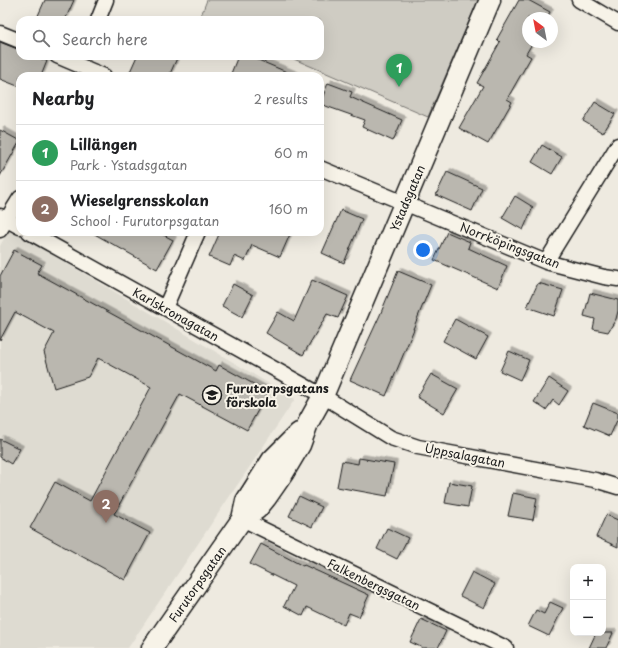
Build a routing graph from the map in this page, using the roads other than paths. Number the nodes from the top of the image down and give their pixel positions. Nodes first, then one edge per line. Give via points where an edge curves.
1 (106, 0) edge
2 (490, 0) edge
3 (579, 0) edge
4 (100, 16) edge
5 (618, 23) edge
6 (0, 33) edge
7 (16, 39) edge
8 (66, 60) edge
9 (79, 66) edge
10 (94, 72) edge
11 (618, 145) edge
12 (324, 170) edge
13 (16, 203) edge
14 (404, 203) junction
15 (2, 222) edge
16 (16, 226) edge
17 (36, 236) edge
18 (196, 236) edge
19 (546, 262) junction
20 (618, 279) edge
21 (165, 308) junction
22 (323, 396) junction
23 (618, 487) edge
24 (242, 519) junction
25 (152, 648) edge
26 (506, 648) edge

1 - 4 street
2 - 14 street, Ystadsgatan
3 - 5 street
6 - 7 street
8 - 9 street
9 - 10 street
11 - 19 street
12 - 14 street, Norrköpingsgatan
13 - 15 street
14 - 19 street, Norrköpingsgatan
14 - 22 street, Ystadsgatan
15 - 16 street
17 - 21 street, Karlskronagatan
18 - 21 street
19 - 20 street, Norrköpingsgatan
21 - 22 street, Karlskronagatan
22 - 23 street, Uppsalagatan via 391,438 418,447 595,480
22 - 24 street, Furutorpsgatan via 308,423 272,460 246,501
24 - 25 street, Furutorpsgatan
24 - 26 street, Falkenbergsgatan

